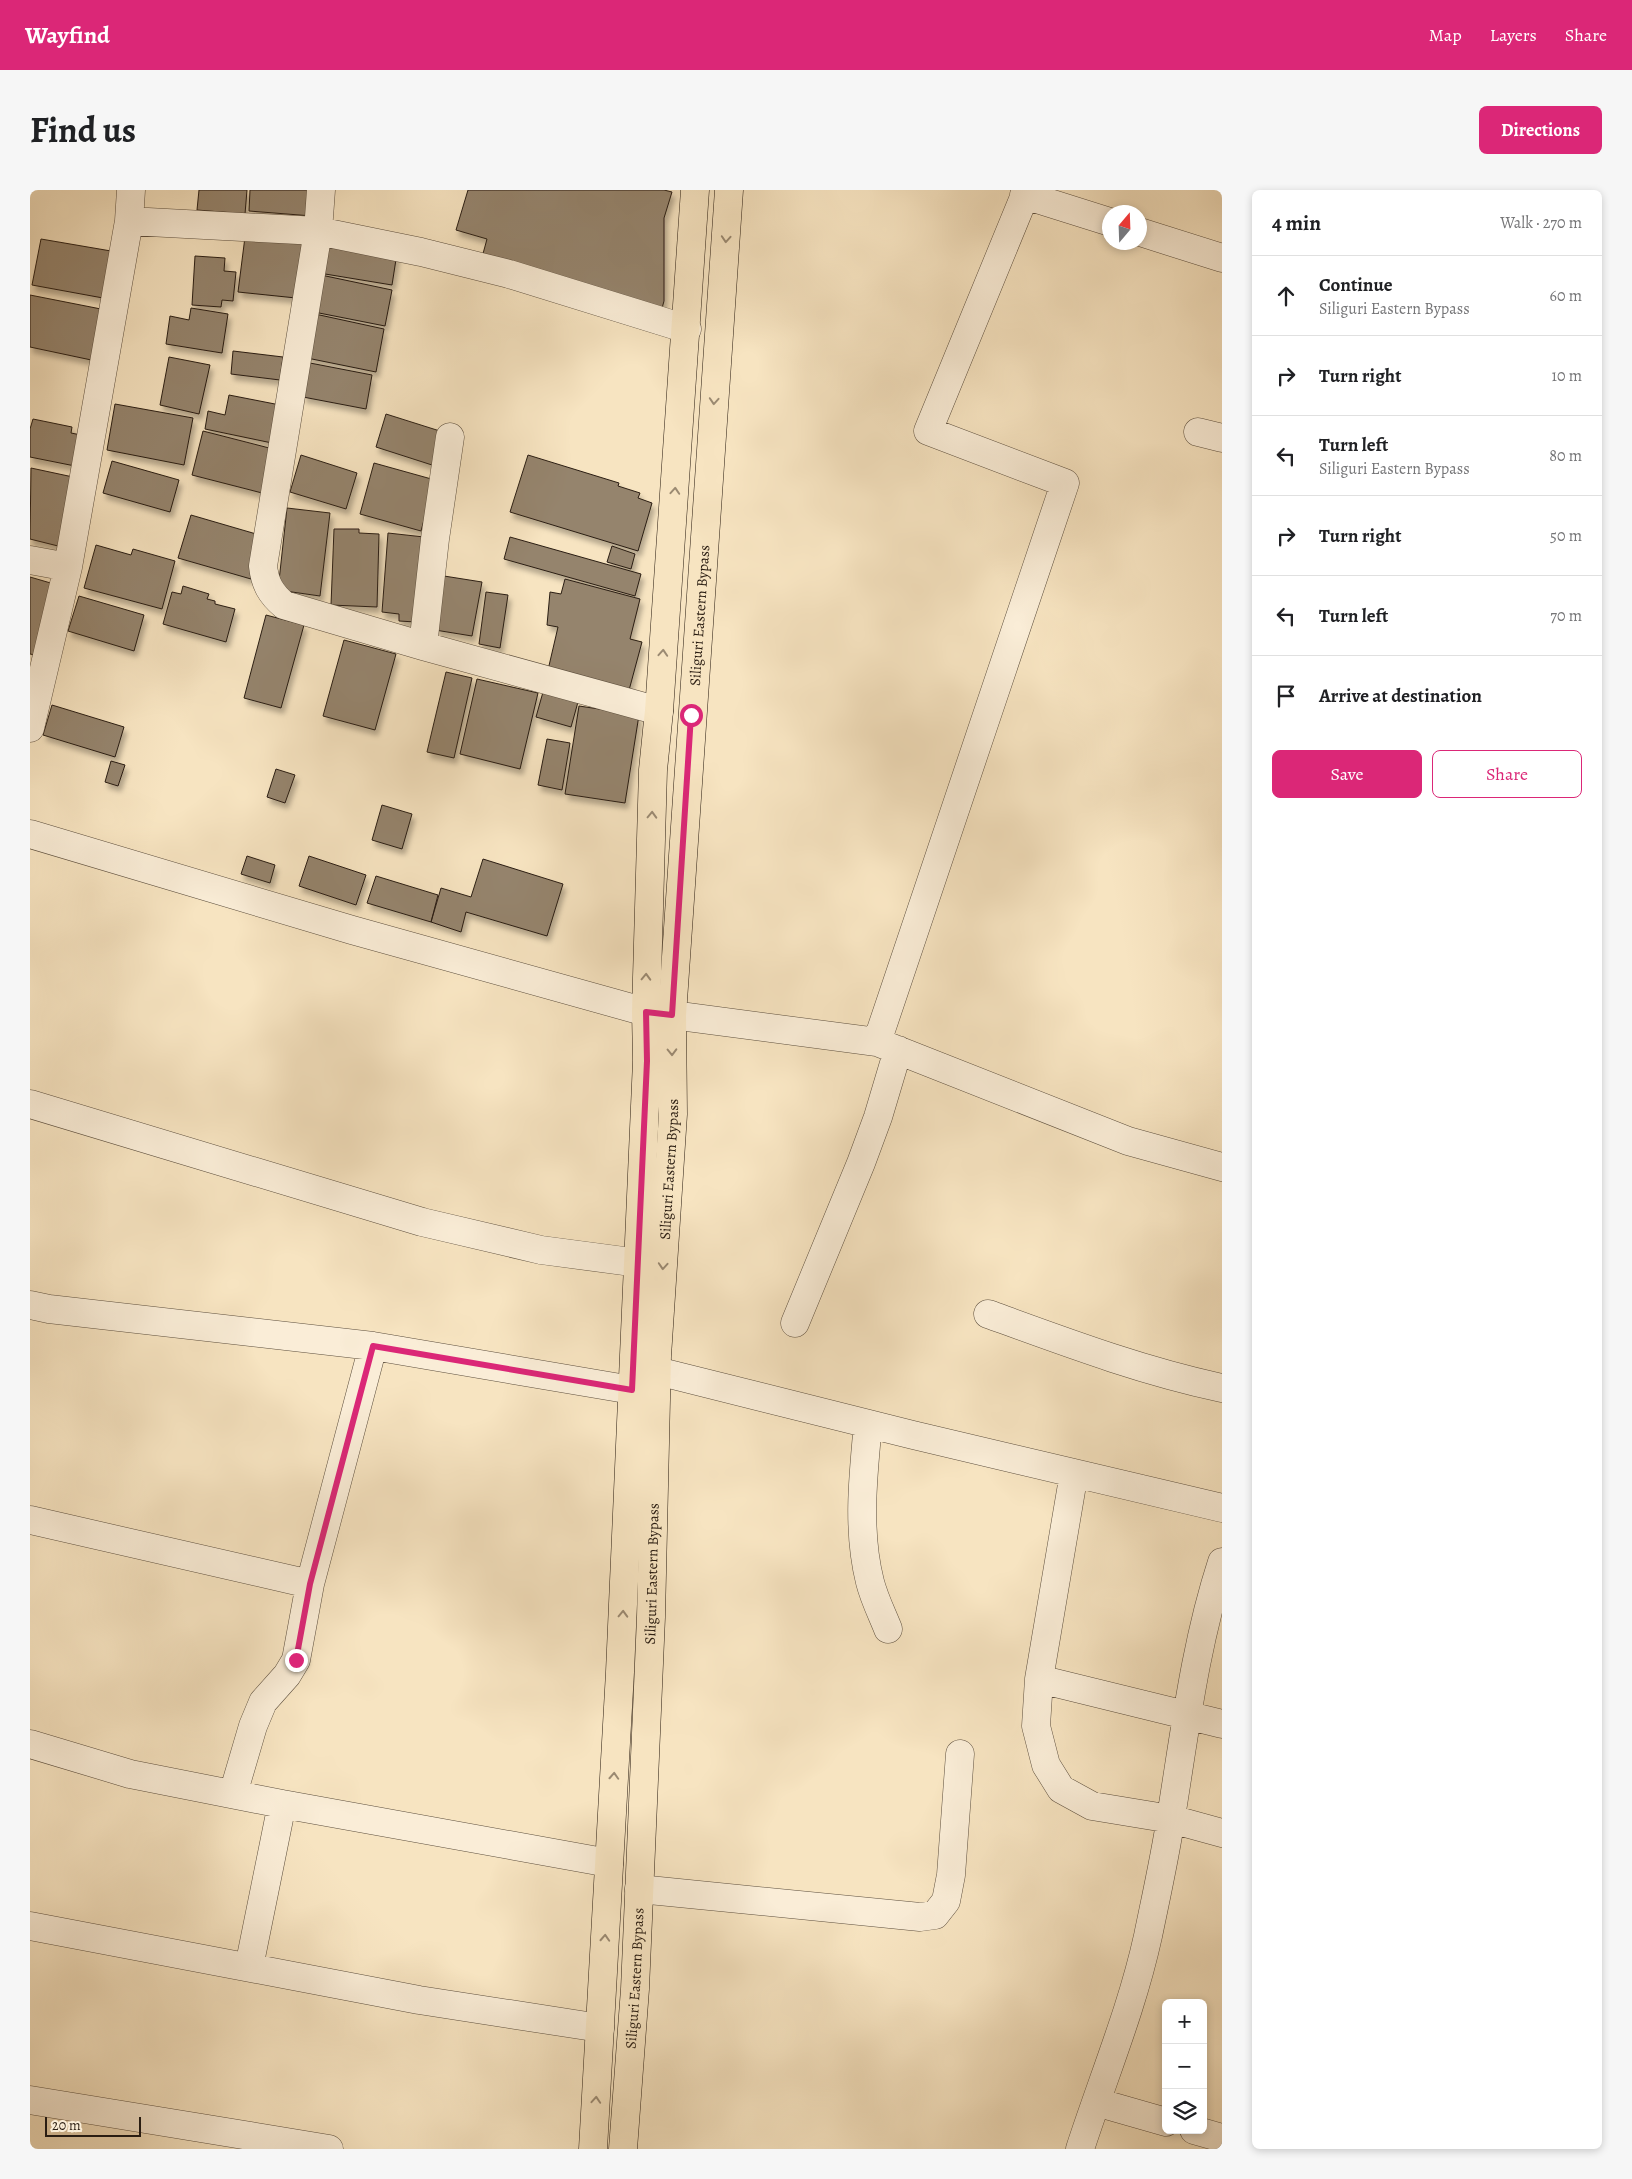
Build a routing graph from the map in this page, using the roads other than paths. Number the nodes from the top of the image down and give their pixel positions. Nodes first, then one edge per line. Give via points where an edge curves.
1 (131, 190) edge
2 (321, 190) edge
3 (696, 190) edge
4 (729, 190) edge
5 (1025, 193) edge
6 (1102, 219) edge
7 (129, 222) junction
8 (318, 232) junction
9 (1147, 234) edge
10 (1222, 258) edge
11 (687, 328) junction
12 (450, 437) dead end
13 (30, 560) edge
14 (68, 567) junction
15 (424, 646) junction
16 (659, 710) junction
17 (30, 728) edge
18 (30, 834) edge
19 (659, 1013) junction
20 (888, 1046) junction
21 (30, 1104) edge
22 (1222, 1167) edge
23 (639, 1263) junction
24 (30, 1305) edge
25 (988, 1314) dead end
26 (795, 1323) dead end
27 (373, 1346) junction
28 (657, 1372) junction
29 (1222, 1388) edge
30 (632, 1390) junction
31 (868, 1424) junction
32 (1074, 1473) junction
33 (1222, 1508) edge
34 (30, 1520) edge
35 (1222, 1562) edge
36 (310, 1584) junction
37 (888, 1629) dead end
38 (1039, 1679) junction
39 (1186, 1716) junction
40 (1222, 1724) edge
41 (30, 1744) edge
42 (960, 1754) dead end
43 (233, 1794) junction
44 (282, 1804) junction
45 (1171, 1819) junction
46 (1222, 1833) edge
47 (609, 1864) junction
48 (639, 1889) junction
49 (30, 1926) edge
50 (249, 1967) junction
51 (600, 2028) junction
52 (30, 2100) edge
53 (1096, 2102) junction
54 (1162, 2121) edge
55 (1207, 2134) edge
56 (1222, 2138) edge
57 (214, 2140) edge
58 (329, 2149) edge
59 (593, 2149) edge
60 (623, 2149) edge
61 (1080, 2149) edge

1 - 7 street
2 - 8 street
3 - 11 main road, Siliguri Eastern Bypass
4 -> 19 main road, Siliguri Eastern Bypass
5 - 6 street
5 - 20 street via 928,431 1065,483
7 - 8 street
7 - 14 street
8 - 11 street via 421,252 509,274
8 - 15 street via 264,578 275,598 284,605
9 - 10 street
16 -> 11 main road, Siliguri Eastern Bypass
12 - 15 street via 434,539
13 - 14 street
14 - 17 street
15 - 16 street
19 -> 16 main road, Siliguri Eastern Bypass via 653,770
18 - 19 street via 352,930
19 - 20 street
19 - 23 main road, Siliguri Eastern Bypass via 647,1061
19 -> 28 main road, Siliguri Eastern Bypass via 673,1114
20 - 22 street via 1128,1141
20 - 26 street via 861,1163
21 - 23 street via 422,1222 541,1250
23 - 30 main road, Siliguri Eastern Bypass
24 - 27 street
25 - 29 street via 1085,1350
27 - 30 street
27 - 36 street
28 - 31 street
28 - 48 main road, Siliguri Eastern Bypass
47 -> 30 main road, Siliguri Eastern Bypass
31 - 32 street
31 - 37 street via 862,1480 862,1529 870,1582
32 - 33 street
32 - 38 street
34 - 36 street
35 - 39 street
36 - 43 street via 296,1660 263,1702
38 - 39 street
38 - 45 street via 1036,1726 1046,1765 1061,1789 1092,1806
39 - 40 street
39 - 45 street
41 - 43 street via 130,1774
42 - 48 street via 951,1875 946,1901 935,1915 920,1918
43 - 44 street
44 - 47 street
44 - 50 street
45 - 46 street
45 - 53 street via 1148,1938
51 -> 47 main road, Siliguri Eastern Bypass
48 - 60 main road, Siliguri Eastern Bypass
49 - 50 street
50 - 51 street via 419,2000
59 -> 51 main road, Siliguri Eastern Bypass
52 - 57 street
53 - 54 street
53 - 61 street
55 - 56 street
57 - 58 street

